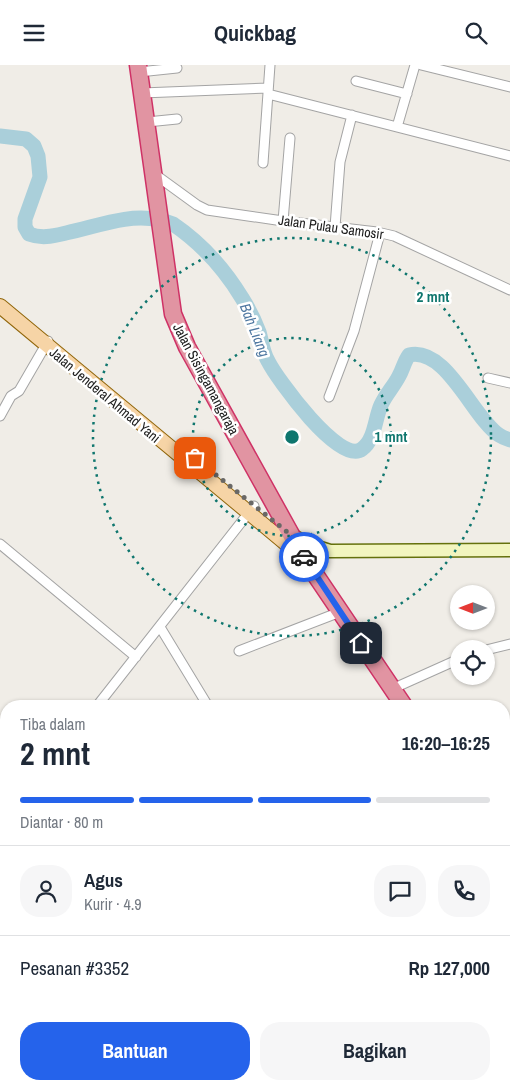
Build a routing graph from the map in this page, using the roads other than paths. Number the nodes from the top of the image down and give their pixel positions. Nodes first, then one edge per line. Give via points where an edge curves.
1 (270, 65) edge
2 (415, 65) edge
3 (421, 65) edge
4 (138, 68) edge
5 (177, 68) dead end
6 (356, 81) dead end
7 (510, 87) edge
8 (268, 91) junction
9 (142, 93) junction
10 (407, 94) junction
11 (352, 115) junction
12 (177, 119) dead end
13 (147, 122) junction
14 (397, 127) junction
15 (290, 138) dead end
16 (510, 156) edge
17 (263, 163) dead end
18 (153, 173) junction
19 (283, 221) junction
20 (335, 227) junction
21 (380, 233) junction
22 (510, 290) edge
23 (0, 300) edge
24 (0, 307) edge
25 (47, 342) junction
26 (488, 378) dead end
27 (510, 383) edge
28 (329, 397) dead end
29 (0, 415) edge
30 (251, 510) junction
31 (291, 535) junction
32 (0, 544) edge
33 (510, 550) edge
34 (330, 551) junction
35 (304, 558) junction
36 (340, 612) junction
37 (160, 627) junction
38 (510, 644) edge
39 (495, 648) edge
40 (239, 651) dead end
41 (136, 657) junction
42 (450, 663) edge
43 (392, 689) junction
44 (102, 700) edge
45 (204, 700) edge
46 (400, 700) edge

1 - 8 street
2 - 10 street
3 - 7 street
4 - 5 street
4 - 9 highway, Jalan Sisingamangaraja
6 - 10 street
8 - 9 street
8 - 11 street
8 - 17 street
9 - 13 highway, Jalan Sisingamangaraja
10 - 14 street
11 - 14 street
11 - 20 street via 340,162
12 - 13 street
13 - 18 highway, Jalan Sisingamangaraja
14 - 16 street
15 - 19 street
18 - 19 street, Jalan Pulau Samosir via 207,210
18 - 31 highway, Jalan Sisingamangaraja via 173,313 187,347
19 - 20 street, Jalan Pulau Samosir
20 - 21 street, Jalan Pulau Samosir
21 - 22 street, Jalan Pulau Samosir via 394,236
21 - 28 street via 354,331
23 - 25 main road, Jalan Jenderal Ahmad Yani
24 - 25 main road, Jalan Jenderal Ahmad Yani
25 - 29 street via 19,391 11,396
25 - 30 main road, Jalan Jenderal Ahmad Yani
26 - 27 street
30 - 31 main road, Jalan Jenderal Ahmad Yani
30 - 35 main road, Jalan Jenderal Ahmad Yani
30 - 37 street
31 - 34 street
31 - 35 highway, Jalan Sisingamangaraja
32 - 41 street
33 - 34 street
34 - 35 street
35 - 36 highway, Jalan Sisingamangaraja
36 - 40 street
36 - 43 highway, Jalan Sisingamangaraja
37 - 41 street
37 - 45 street
38 - 39 street
41 - 44 street
42 - 43 street
43 - 46 highway, Jalan Sisingamangaraja

